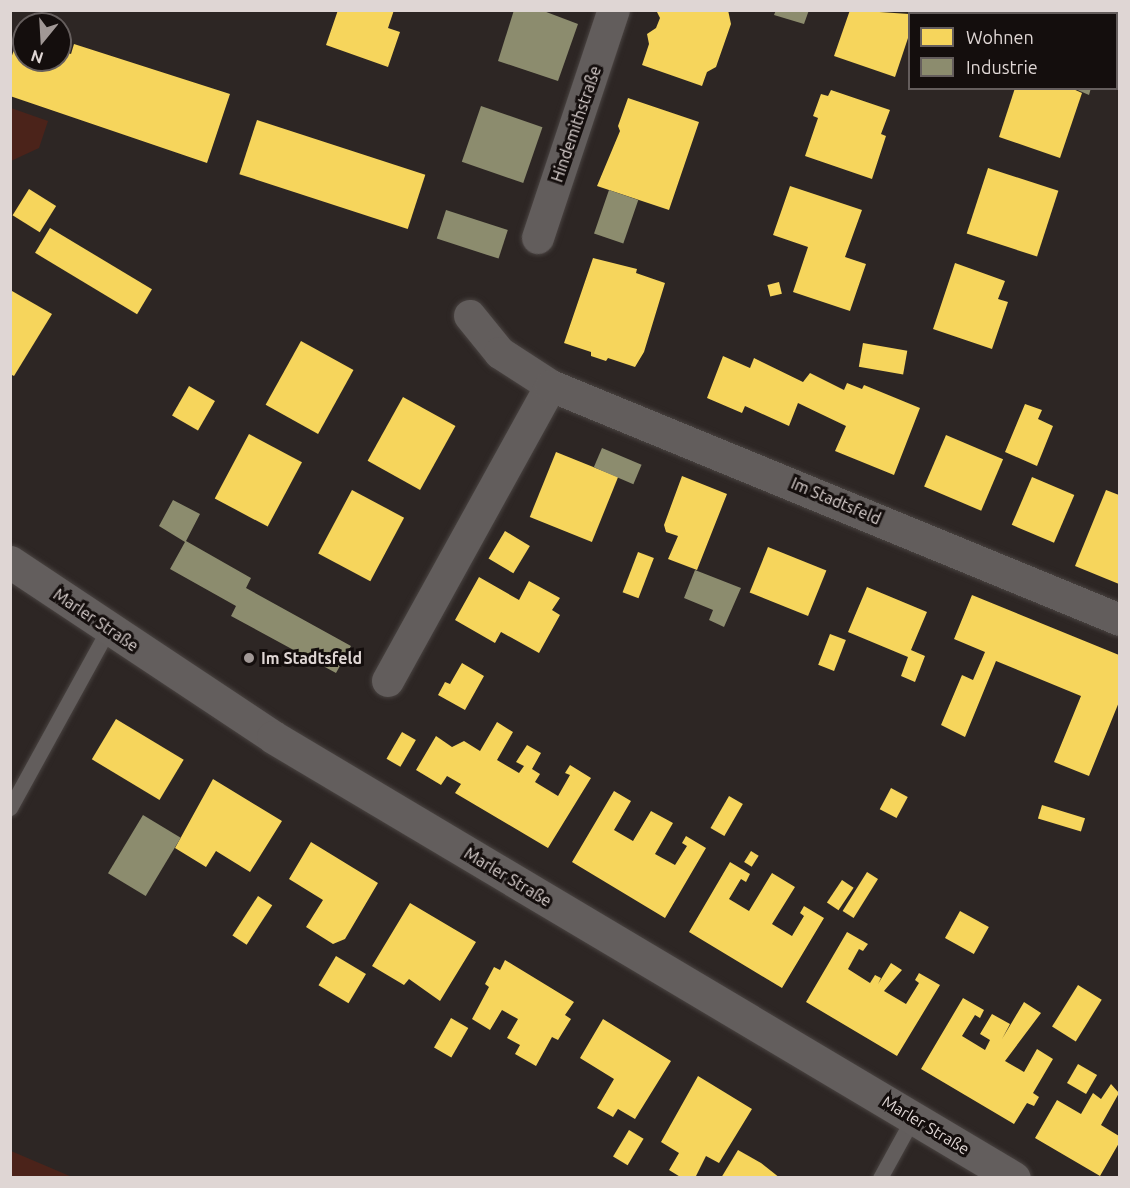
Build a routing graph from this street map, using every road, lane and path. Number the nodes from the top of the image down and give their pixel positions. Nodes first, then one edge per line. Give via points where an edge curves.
1 (614, 10) edge
2 (538, 238) dead end
3 (470, 316) dead end
4 (551, 386) junction
5 (10, 562) edge
6 (1119, 620) edge
7 (109, 628) junction
8 (388, 681) dead end
9 (10, 808) edge
10 (913, 1118) junction
11 (880, 1178) edge
12 (1014, 1178) edge

1 - 2 street, Hindemithstraße
3 - 4 street, Im Stadtsfeld via 500,353
4 - 6 street, Im Stadtsfeld
4 - 8 street
5 - 7 main road, Marler Straße
7 - 9 lane
7 - 10 main road, Marler Straße via 273,737
10 - 11 lane
10 - 12 main road, Marler Straße

